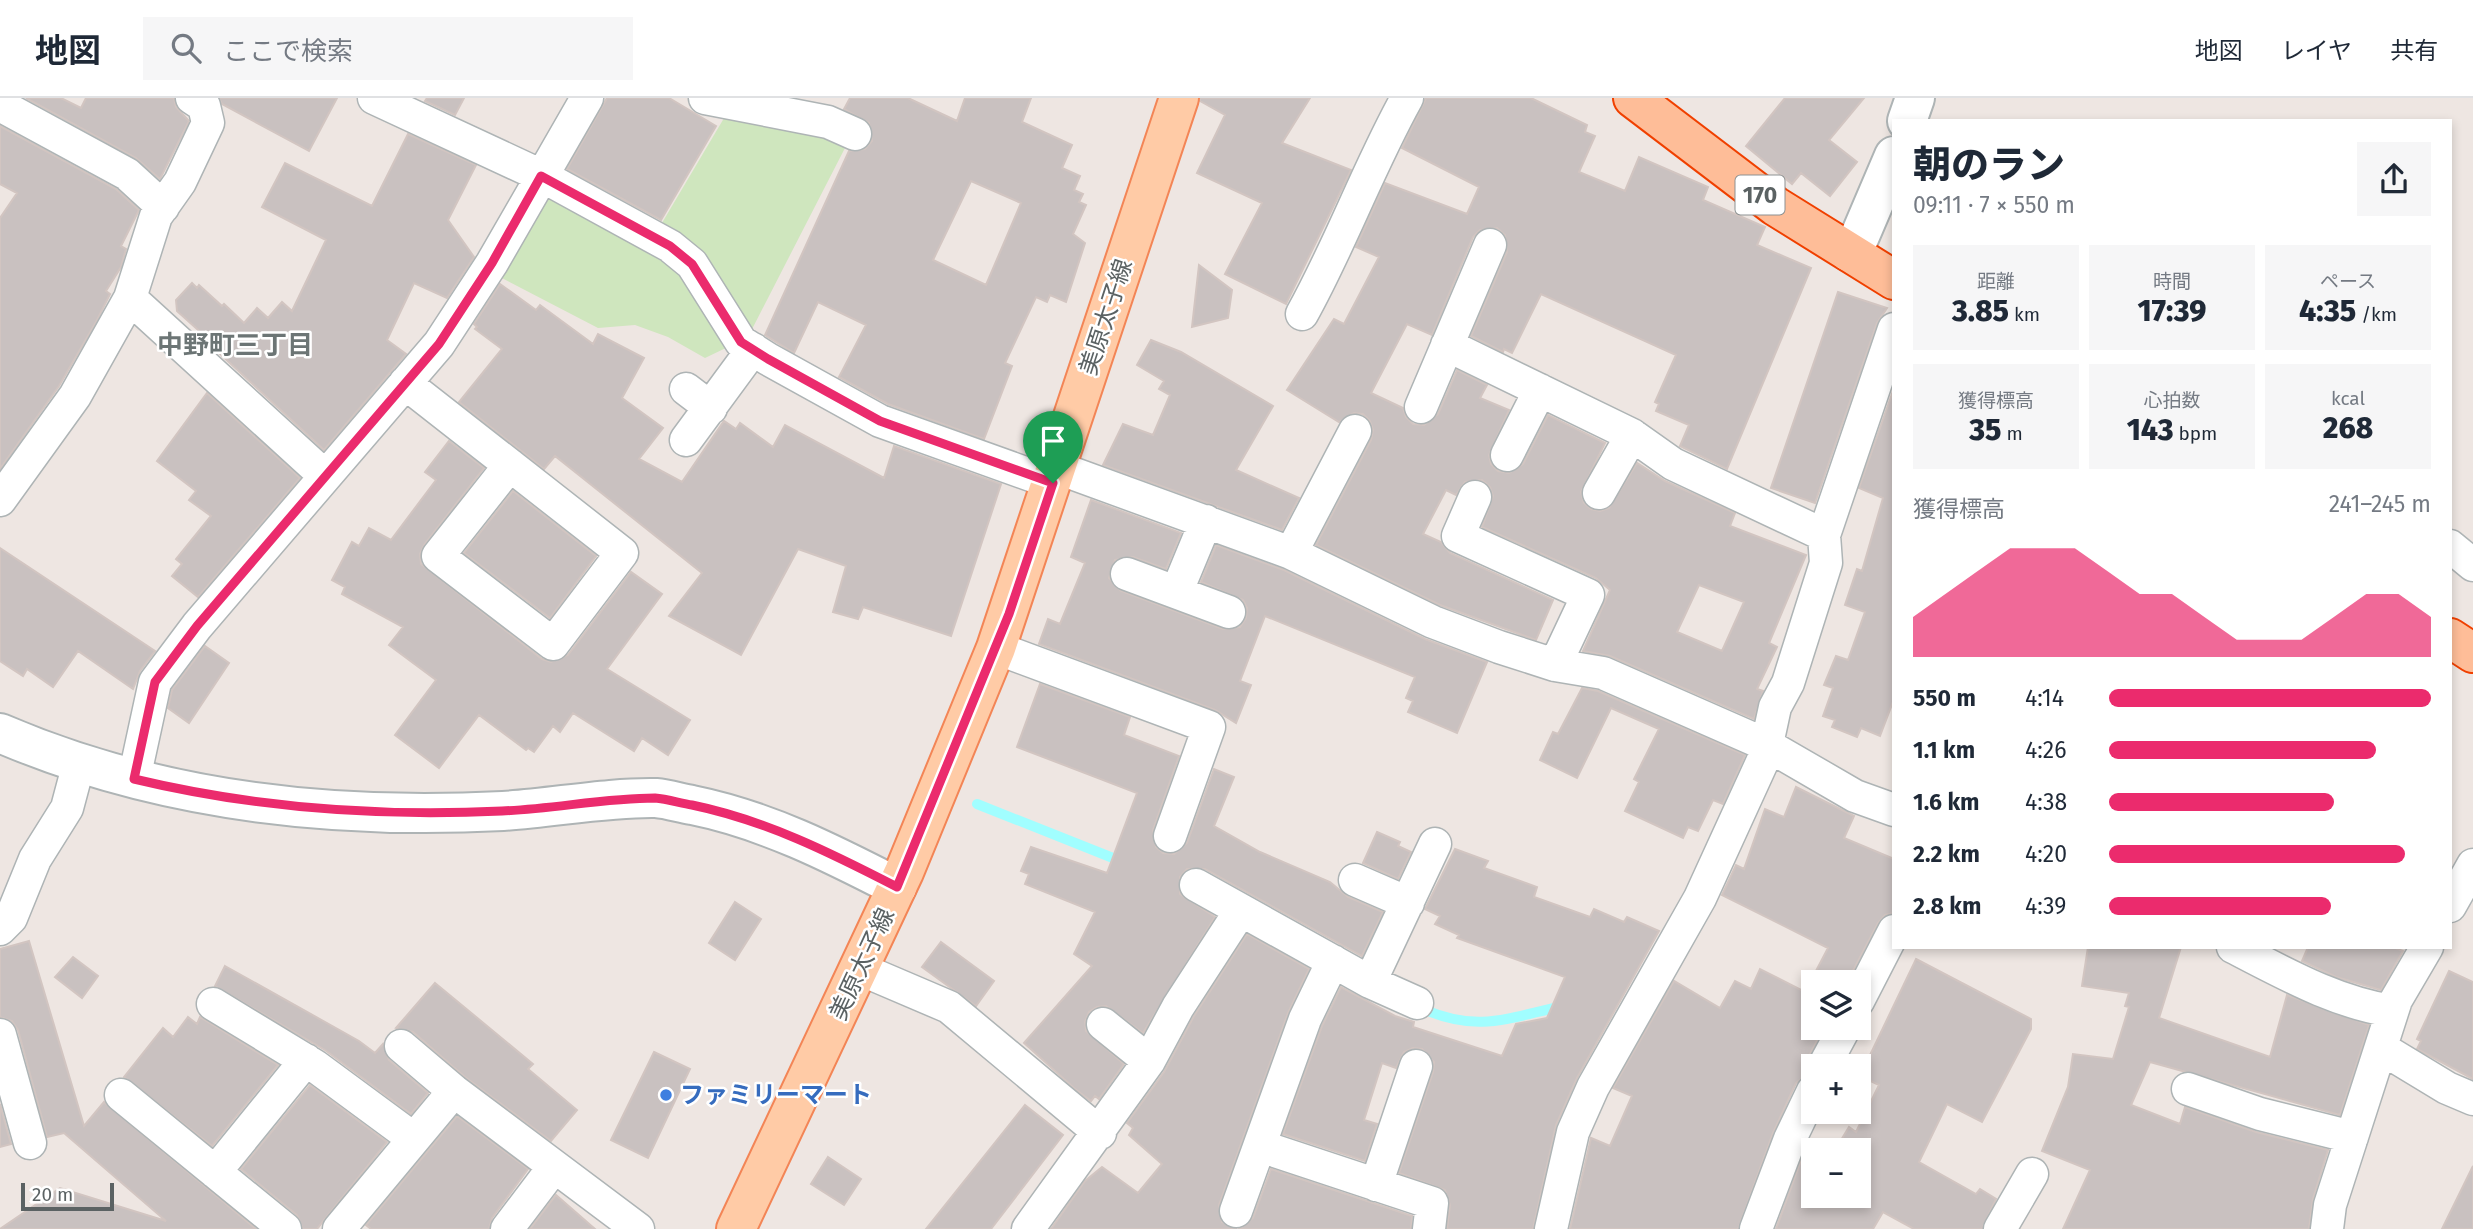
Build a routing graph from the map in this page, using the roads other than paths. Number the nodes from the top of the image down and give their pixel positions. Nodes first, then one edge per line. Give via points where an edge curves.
1 (192, 98) edge
2 (374, 98) edge
3 (587, 98) edge
4 (705, 98) edge
5 (1179, 98) edge
6 (1407, 98) edge
7 (1633, 98) edge
8 (1915, 98) edge
9 (0, 105) edge
10 (1908, 119) edge
11 (855, 134) dead end
12 (1892, 161) edge
13 (541, 176) junction
14 (163, 207) junction
15 (1490, 246) dead end
16 (1849, 252) junction
17 (1892, 279) edge
18 (130, 298) junction
19 (1302, 314) dead end
20 (1892, 335) edge
21 (1447, 345) junction
22 (752, 349) junction
23 (405, 383) junction
24 (686, 389) dead end
25 (1540, 390) junction
26 (1421, 407) dead end
27 (711, 408) junction
28 (1355, 431) dead end
29 (1632, 435) junction
30 (686, 440) dead end
31 (1507, 455) dead end
32 (510, 464) junction
33 (1055, 476) junction
34 (325, 477) junction
35 (1599, 493) dead end
36 (1475, 497) dead end
37 (0, 500) edge
38 (1206, 521) junction
39 (1824, 535) junction
40 (2452, 548) edge
41 (1291, 553) junction
42 (2473, 565) edge
43 (1127, 575) dead end
44 (1177, 591) junction
45 (1230, 612) dead end
46 (996, 648) junction
47 (1555, 665) junction
48 (0, 733) edge
49 (1767, 744) junction
50 (79, 763) junction
51 (134, 779) junction
52 (1892, 809) edge
53 (1170, 836) dead end
54 (1435, 844) dead end
55 (2473, 865) edge
56 (1355, 880) dead end
57 (1196, 885) dead end
58 (897, 887) junction
59 (2452, 902) edge
60 (1408, 903) junction
61 (1241, 910) junction
62 (0, 929) edge
63 (1892, 935) edge
64 (2237, 949) edge
65 (2426, 949) edge
66 (1333, 961) junction
67 (860, 969) junction
68 (1871, 975) edge
69 (1370, 982) junction
70 (1417, 1003) dead end
71 (213, 1004) dead end
72 (2392, 1011) junction
73 (1103, 1024) dead end
74 (0, 1035) edge
75 (401, 1046) dead end
76 (2381, 1048) junction
77 (306, 1060) junction
78 (1149, 1061) junction
79 (1416, 1066) dead end
80 (2188, 1089) dead end
81 (454, 1091) junction
82 (121, 1095) dead end
83 (2473, 1099) edge
84 (1801, 1116) edge
85 (1100, 1133) junction
86 (2352, 1137) junction
87 (414, 1139) junction
88 (30, 1143) dead end
89 (1260, 1146) junction
90 (554, 1167) junction
91 (215, 1172) junction
92 (2032, 1174) dead end
93 (1376, 1185) junction
94 (1236, 1211) dead end
95 (285, 1229) edge
96 (339, 1229) edge
97 (507, 1229) edge
98 (638, 1229) edge
99 (736, 1229) edge
100 (1028, 1229) edge
101 (1429, 1229) edge
102 (1551, 1229) edge
103 (1756, 1229) edge
104 (2000, 1229) edge
105 (2327, 1229) edge

1 - 14 street via 204,106 208,123
2 - 13 street
3 - 13 street
4 - 11 street via 828,122
5 - 33 main road, 美原太子線
6 - 19 street
7 - 16 highway, 170 via 1775,206
8 - 10 street
9 - 14 street via 127,174
12 - 16 street
13 - 22 street via 670,246 692,264 741,342
13 - 23 street via 439,344
14 - 18 street via 143,249
15 - 21 street
16 - 17 highway, 170
18 - 34 street
18 - 37 street via 75,396
20 - 39 street
21 - 25 street
21 - 26 street
22 - 27 street
22 - 33 street via 880,421
23 - 32 street
23 - 34 street
24 - 27 street
25 - 29 street
25 - 31 street
27 - 30 street
28 - 41 street
29 - 35 street
29 - 39 street via 1673,464
32 - 32 street via 622,553 553,644 438,556
33 - 38 street
33 - 46 main road, 美原太子線
34 - 51 street via 155,682
36 - 47 street via 1458,536 1588,595
38 - 41 street
38 - 44 street
39 - 49 street via 1826,563 1788,683 1775,707
40 - 42 street
41 - 47 street via 1433,622
43 - 44 street
44 - 45 street
46 - 53 street via 1209,727
46 - 58 main road, 美原太子線
47 - 49 street via 1603,673
48 - 50 street
49 - 52 street via 1855,796
49 - 102 street via 1700,898 1593,1087 1578,1121
50 - 51 street
50 - 62 street via 67,808 35,859 11,918
51 - 58 street via 239,800 405,813 502,811 657,798 736,814 817,846
54 - 60 street
55 - 59 street
56 - 60 street
57 - 61 street
58 - 67 main road, 美原太子線
60 - 69 street
61 - 66 street
61 - 78 street
63 - 68 street
64 - 72 street via 2326,993
65 - 72 street
66 - 69 street
66 - 89 street via 1305,1020
67 - 85 street via 949,1007
67 - 99 main road, 美原太子線
69 - 70 street
71 - 77 street
72 - 76 street
73 - 78 street
74 - 88 street
75 - 81 street
76 - 83 street
76 - 86 street
77 - 87 street
77 - 91 street
78 - 85 street
79 - 93 street
80 - 86 street via 2260,1114
81 - 87 street
81 - 90 street
82 - 91 street
84 - 103 street
85 - 100 street
86 - 105 street
87 - 96 street
89 - 93 street
89 - 94 street
90 - 97 street
90 - 98 street
91 - 95 street
92 - 104 street
93 - 101 street via 1432,1203

